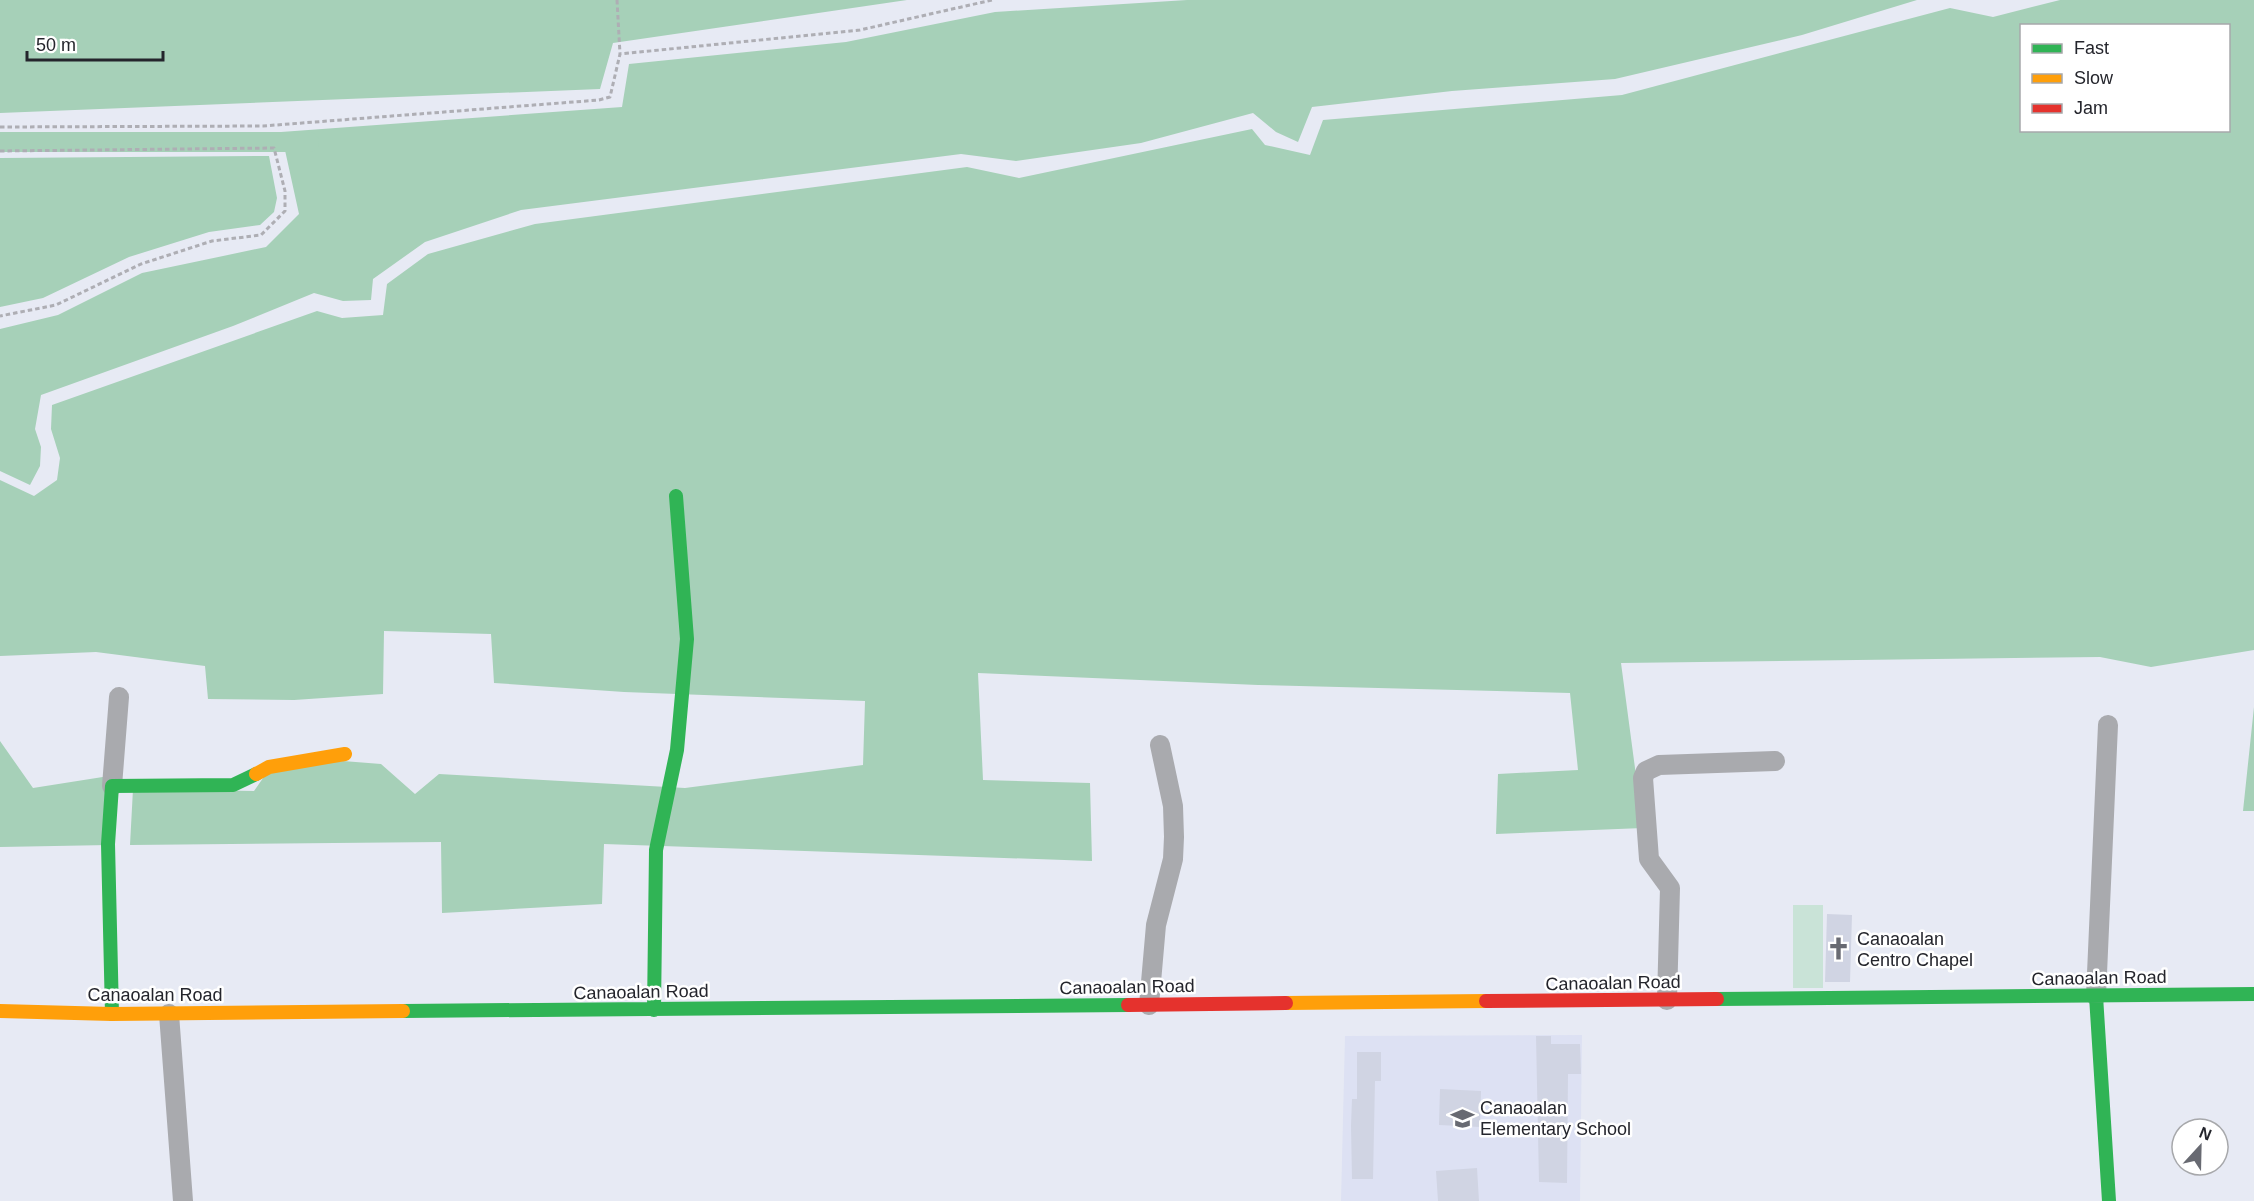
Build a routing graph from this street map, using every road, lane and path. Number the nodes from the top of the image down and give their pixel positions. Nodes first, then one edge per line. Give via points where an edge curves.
1 (617, 0) edge
2 (992, 0) edge
3 (620, 54) junction
4 (0, 128) edge
5 (0, 151) edge
6 (0, 316) edge
7 (676, 496) dead end
8 (119, 697) dead end
9 (2108, 725) dead end
10 (1160, 745) dead end
11 (345, 754) dead end
12 (1775, 761) dead end
13 (112, 786) junction
14 (2254, 993) edge
15 (2096, 996) junction
16 (1667, 1000) junction
17 (1149, 1005) junction
18 (654, 1010) junction
19 (0, 1011) edge
20 (112, 1014) junction
21 (169, 1014) junction
22 (183, 1201) edge
23 (2109, 1201) edge

1 - 3 path
2 - 3 path via 860,30
3 - 4 path via 610,97 599,100 262,126
5 - 6 path via 274,148 285,190 285,211 261,235 212,241 141,264 56,305
7 - 18 street via 687,639 677,750 656,850
8 - 13 street
9 - 15 street
10 - 17 street via 1173,806 1174,837 1173,859 1156,925
11 - 13 street via 269,767 233,784
12 - 16 street via 1659,765 1646,771 1643,778 1649,859 1670,888
13 - 20 street via 108,844
14 - 15 street, Canaoalan Road
15 - 16 street, Canaoalan Road
15 - 23 street
16 - 17 street, Canaoalan Road
17 - 18 street, Canaoalan Road
18 - 21 street, Canaoalan Road
19 - 20 street, Canaoalan Road
20 - 21 street, Canaoalan Road
21 - 22 street

